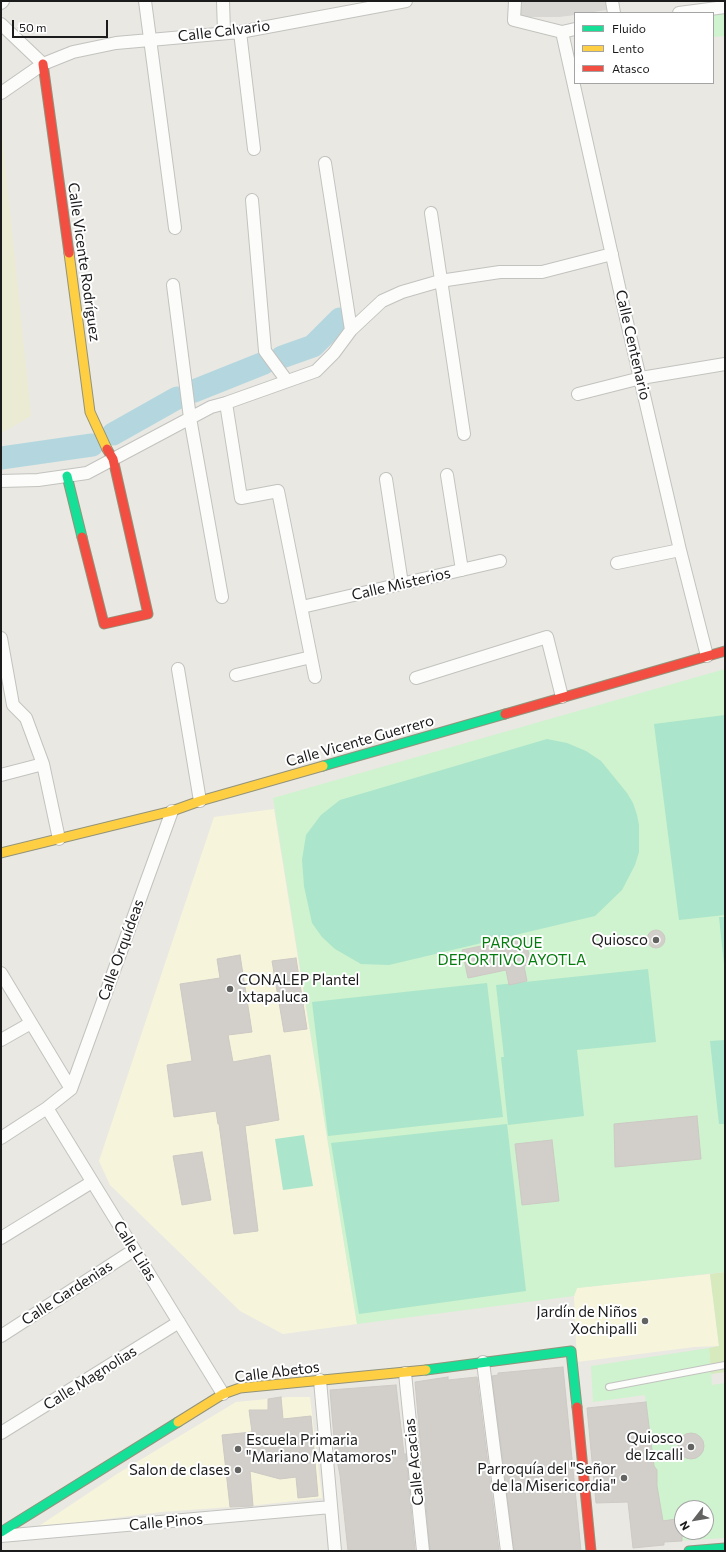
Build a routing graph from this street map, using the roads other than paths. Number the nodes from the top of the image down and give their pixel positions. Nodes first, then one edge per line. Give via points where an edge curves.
1 (145, 1) edge
2 (223, 1) edge
3 (406, 1) edge
4 (515, 1) edge
5 (612, 1) edge
6 (721, 5) edge
7 (614, 12) edge
8 (684, 12) edge
9 (1, 24) edge
10 (574, 30) edge
11 (224, 32) junction
12 (240, 32) junction
13 (562, 32) junction
14 (150, 40) junction
15 (43, 64) junction
16 (1, 93) edge
17 (254, 149) dead end
18 (325, 163) dead end
19 (252, 200) dead end
20 (432, 213) dead end
21 (175, 228) dead end
22 (612, 254) junction
23 (440, 281) junction
24 (173, 285) dead end
25 (351, 330) junction
26 (725, 364) edge
27 (641, 378) junction
28 (288, 381) junction
29 (578, 394) dead end
30 (226, 403) junction
31 (190, 418) junction
32 (464, 434) dead end
33 (113, 459) junction
34 (447, 475) dead end
35 (67, 476) junction
36 (386, 479) dead end
37 (1, 481) edge
38 (680, 550) junction
39 (500, 561) dead end
40 (617, 563) dead end
41 (462, 570) junction
42 (402, 584) junction
43 (222, 598) dead end
44 (302, 607) junction
45 (2, 644) edge
46 (725, 652) edge
47 (707, 656) junction
48 (311, 658) junction
49 (178, 669) dead end
50 (236, 674) dead end
51 (315, 677) dead end
52 (416, 678) dead end
53 (562, 697) junction
54 (43, 764) junction
55 (1, 775) edge
56 (200, 801) junction
57 (172, 811) junction
58 (59, 839) junction
59 (1, 853) edge
60 (1, 973) edge
61 (31, 1023) junction
62 (1, 1040) edge
63 (70, 1089) junction
64 (47, 1108) junction
65 (1, 1138) edge
66 (92, 1182) junction
67 (1, 1238) edge
68 (134, 1250) junction
69 (179, 1322) junction
70 (1, 1336) edge
71 (484, 1362) junction
72 (725, 1365) edge
73 (405, 1373) junction
74 (320, 1380) junction
75 (609, 1387) dead end
76 (223, 1394) junction
77 (1, 1433) edge
78 (331, 1507) junction
79 (1, 1532) edge
80 (1, 1536) edge
81 (725, 1548) edge
82 (335, 1551) edge
83 (423, 1551) edge
84 (507, 1551) edge
85 (591, 1551) edge
86 (689, 1551) edge

1 - 14 street
2 - 11 street
3 - 12 street, Calle Calvario
4 - 13 street via 514,20
5 - 7 street
6 - 8 street
9 - 15 street
10 - 13 street
11 - 12 street, Calle Calvario
11 - 14 street, Calle Calvario
12 - 17 street
13 - 22 street, Calle Centenario
14 - 15 street, Calle Calvario via 116,43 73,52
14 - 21 street
15 - 16 street, Calle Calvario
15 - 33 street, Calle Vicente Rodríguez via 90,412
18 - 25 street
19 - 28 street via 265,351
20 - 23 street
22 - 23 street via 542,272 500,272
22 - 27 street, Calle Centenario
23 - 25 street via 382,301
23 - 32 street
24 - 31 street
25 - 28 street via 334,353 316,371
26 - 27 street
27 - 29 street
27 - 38 street, Calle Centenario
28 - 30 street
30 - 31 street via 211,407
30 - 44 street via 241,498 278,491
31 - 33 street
31 - 43 street
33 - 35 street via 87,473
33 - 35 street, Calle Vicente Rodríguez via 148,614 104,624
34 - 41 street
35 - 37 street
36 - 42 street
38 - 40 street
38 - 47 street, Calle Centenario
39 - 41 street, Calle Misterios
41 - 42 street, Calle Misterios
42 - 44 street, Calle Misterios
44 - 48 street
45 - 54 street via 13,705 26,718
46 - 47 street, Calle Vicente Guerrero
47 - 53 street, Calle Vicente Guerrero
48 - 50 street
48 - 51 street
49 - 56 street
52 - 53 street via 547,638
53 - 56 street, Calle Vicente Guerrero
54 - 55 street
54 - 58 street
56 - 57 street, Calle Vicente Guerrero
57 - 58 street, Calle Vicente Guerrero
57 - 63 street, Calle Orquídeas
58 - 59 street, Calle Vicente Guerrero
60 - 61 street
61 - 62 street
61 - 63 street
63 - 64 street
64 - 65 street
64 - 66 street, Calle Lilas
66 - 67 street
66 - 68 street, Calle Lilas
68 - 69 street, Calle Lilas
68 - 70 street, Calle Gardenias
69 - 76 street, Calle Lilas
69 - 77 street, Calle Magnolias
71 - 73 street, Calle Abetos
71 - 84 street
71 - 85 street, Calle Abetos via 571,1351
72 - 75 lane
73 - 74 street, Calle Abetos
73 - 83 street, Calle Acacias
74 - 76 street, Calle Abetos via 240,1388
74 - 78 street
76 - 79 street, Calle Abetos
78 - 80 street, Calle Pinos
78 - 82 street
81 - 86 street

